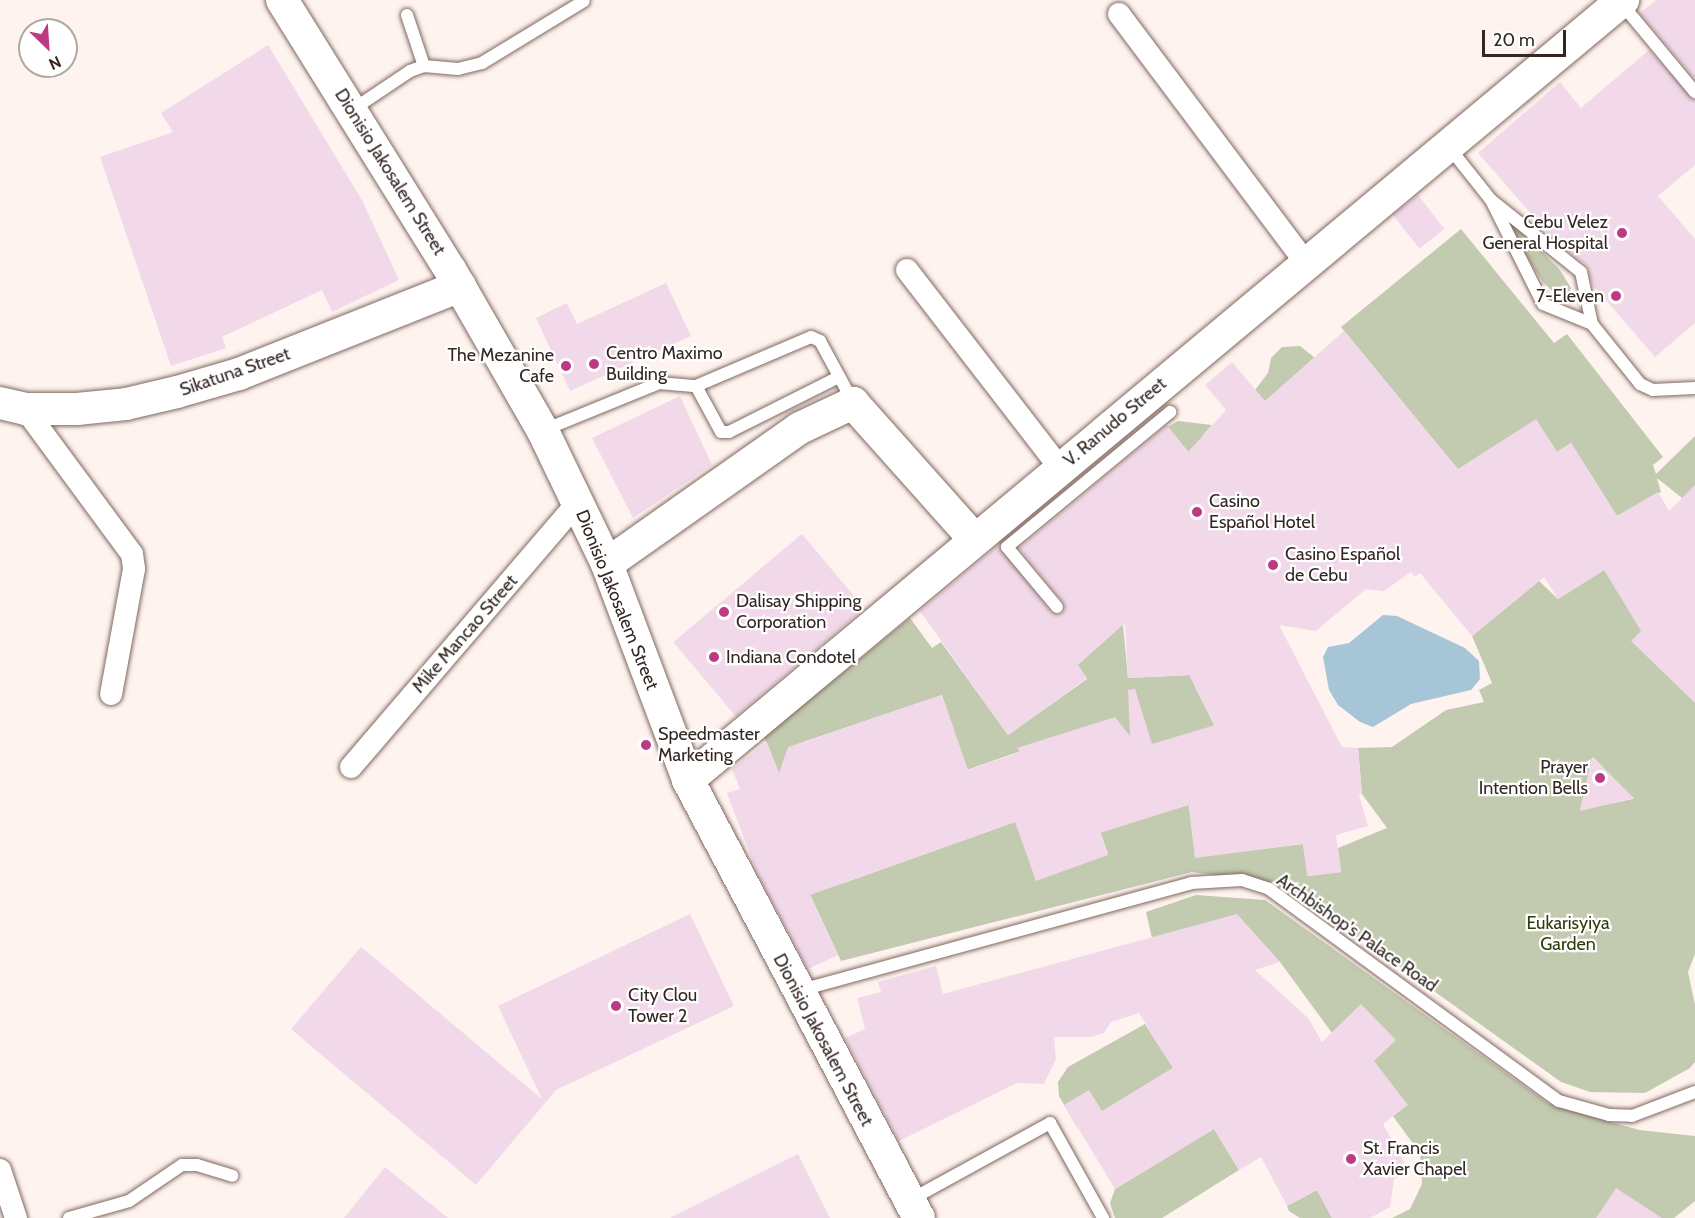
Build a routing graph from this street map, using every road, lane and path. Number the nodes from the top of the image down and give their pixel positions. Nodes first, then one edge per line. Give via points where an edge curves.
1 (282, 0) edge
2 (584, 1) edge
3 (1622, 1) edge
4 (1119, 14) dead end
5 (407, 15) dead end
6 (424, 66) junction
7 (1695, 92) edge
8 (351, 111) junction
9 (1448, 146) junction
10 (1491, 200) junction
11 (1306, 263) junction
12 (907, 270) dead end
13 (460, 286) junction
14 (1592, 324) junction
15 (696, 386) junction
16 (1695, 388) edge
17 (846, 390) junction
18 (12, 406) edge
19 (1170, 412) dead end
20 (543, 431) junction
21 (1060, 468) junction
22 (578, 502) junction
23 (1010, 527) junction
24 (974, 539) junction
25 (607, 564) junction
26 (1057, 607) dead end
27 (111, 694) dead end
28 (351, 766) dead end
29 (688, 780) junction
30 (796, 991) junction
31 (1695, 1092) edge
32 (0, 1170) edge
33 (232, 1176) dead end
34 (914, 1209) edge
35 (16, 1218) edge
36 (69, 1218) edge
37 (1103, 1218) edge

1 - 8 street, Dionisio Jakosalem Street
2 - 6 lane via 482,63 459,69
3 - 7 lane
3 - 9 street, V. Ranudo Street
4 - 11 street
5 - 6 lane
6 - 8 lane via 410,71
8 - 13 street, Dionisio Jakosalem Street
9 - 10 lane
9 - 11 street, V. Ranudo Street
10 - 14 lane via 1581,272
10 - 14 lane via 1543,304
11 - 21 street, V. Ranudo Street
12 - 21 street
13 - 18 street, Sikatuna Street via 239,374 198,386 126,404 77,409
13 - 20 street, Dionisio Jakosalem Street
14 - 16 lane via 1640,384 1653,390
15 - 17 lane via 721,432
15 - 17 lane via 811,337 820,341
15 - 20 lane via 659,383
17 - 24 street
17 - 25 street via 800,428
18 - 27 street via 132,554 134,569
19 - 23 lane
20 - 22 street, Dionisio Jakosalem Street
21 - 23 street, V. Ranudo Street
22 - 25 street, Dionisio Jakosalem Street
22 - 28 street, Mike Mancao Street
23 - 24 street, V. Ranudo Street
23 - 26 lane via 1007,547
24 - 29 street, V. Ranudo Street
25 - 29 street, Dionisio Jakosalem Street
29 - 30 street, Dionisio Jakosalem Street
30 - 31 lane, Archbishop's Palace Road via 1191,883 1242,880 1269,890 1559,1101 1609,1115 1632,1116
30 - 34 street, Dionisio Jakosalem Street
32 - 35 street
33 - 36 lane via 197,1165 182,1165 129,1201
34 - 37 lane via 951,1177 1050,1123

